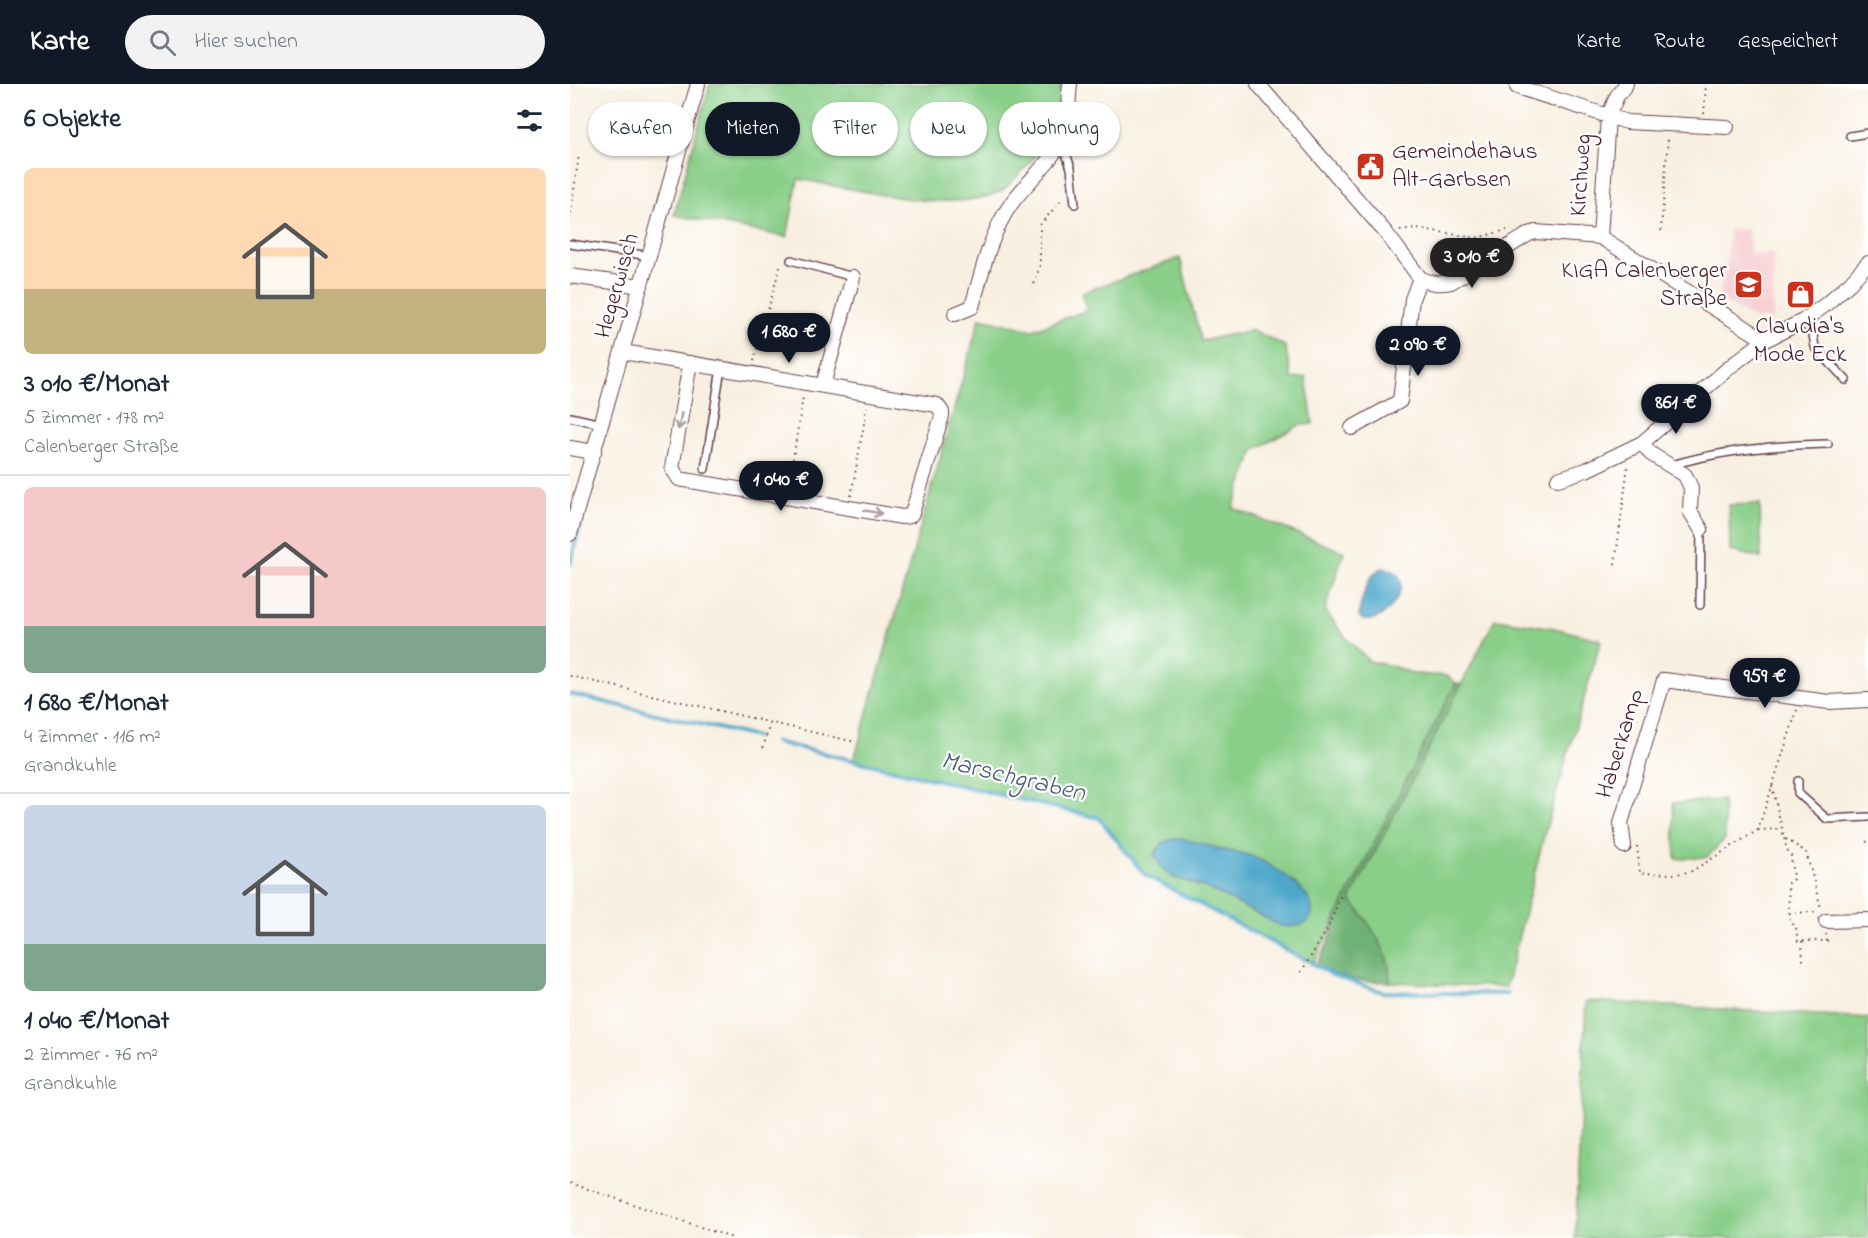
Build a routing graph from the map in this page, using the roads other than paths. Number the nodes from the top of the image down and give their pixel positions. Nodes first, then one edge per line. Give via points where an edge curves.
1 (698, 84) edge
2 (1070, 84) edge
3 (1258, 84) edge
4 (1626, 84) edge
5 (1517, 87) dead end
6 (1068, 102) edge
7 (1608, 117) junction
8 (1727, 127) dead end
9 (1868, 133) edge
10 (1850, 136) dead end
11 (1051, 156) edge
12 (1067, 156) edge
13 (1075, 204) dead end
14 (1600, 237) junction
15 (570, 244) edge
16 (650, 256) junction
17 (791, 260) road end
18 (1868, 263) edge
19 (570, 276) edge
20 (853, 277) joint
21 (1420, 278) junction
22 (641, 286) junction
23 (955, 314) dead end
24 (1803, 321) junction
25 (1765, 340) junction
26 (622, 352) junction
27 (690, 363) junction
28 (721, 368) junction
29 (1846, 380) dead end
30 (824, 385) junction
31 (570, 417) edge
32 (602, 424) junction
33 (1352, 428) dead end
34 (1828, 444) dead end
35 (1636, 446) junction
36 (570, 447) edge
37 (594, 452) junction
38 (1670, 466) junction
39 (705, 468) dead end
40 (1558, 478) dead end
41 (1701, 529) joint
42 (570, 534) edge
43 (1700, 605) dead end
44 (1868, 700) edge
45 (1798, 781) dead end
46 (1868, 817) edge
47 (1624, 846) road end
48 (1868, 920) edge
49 (1826, 921) road end

1 - 16 street, Hegerwisch
2 - 6 street
3 - 21 street
4 - 7 street, Kirchweg
5 - 7 street, Kirchweg
7 - 8 street, Kirchweg via 1627,122
7 - 14 street, Kirchweg
9 - 10 lane
11 - 23 street via 1004,216 988,251 972,307
12 - 13 lane
14 - 21 street via 1536,232 1451,282 1434,284
14 - 25 street
15 - 16 lane
16 - 22 street, Hegerwisch
17 - 20 lane
18 - 24 street
19 - 22 street
20 - 30 street
21 - 33 street via 1412,298 1400,401
22 - 26 street, Hegerwisch
24 - 25 street
24 - 29 lane via 1813,335 1815,347
25 - 35 street
26 - 27 street
26 - 32 street, Hegerwisch
27 - 28 street
27 -> 30 street via 672,468 676,477 902,518 910,516 942,412 937,405
28 - 30 street
28 - 39 lane
31 - 32 lane
32 - 37 street, Hegerwisch
34 - 38 lane via 1699,457
35 - 38 street
35 - 40 street via 1586,470
36 - 37 street
37 - 42 street, Hegerwisch
38 - 41 street via 1685,475 1691,488 1690,511
41 - 43 lane
44 - 47 street, Haberkamp via 1829,702 1664,680 1621,823
45 - 46 lane via 1798,793 1827,819
48 - 49 street

